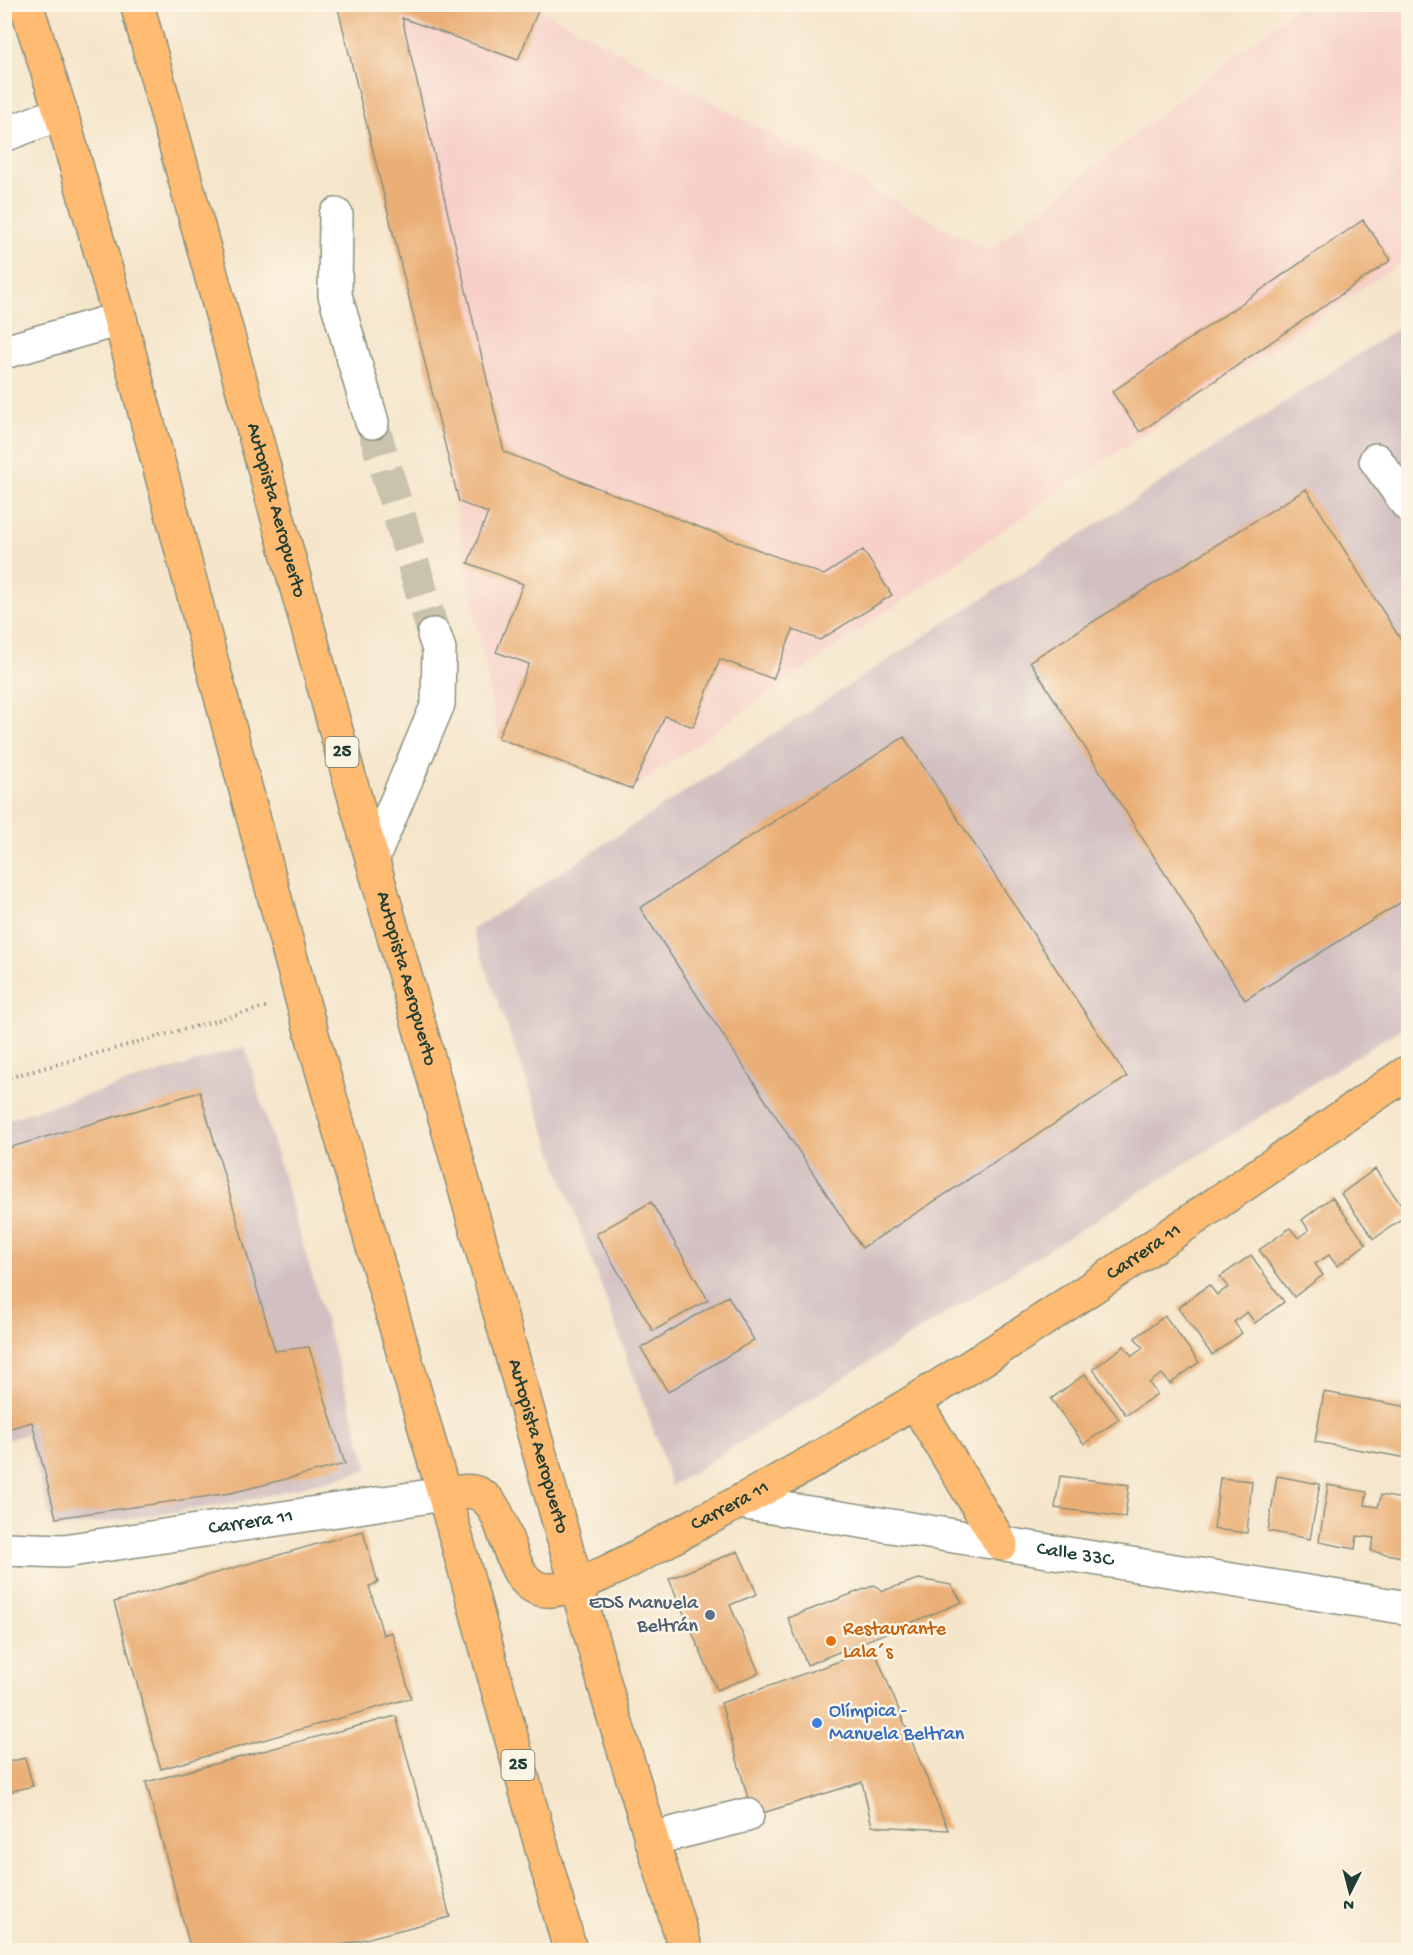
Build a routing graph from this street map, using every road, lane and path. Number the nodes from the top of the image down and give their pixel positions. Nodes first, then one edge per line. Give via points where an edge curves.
1 (26, 4) edge
2 (137, 4) edge
3 (61, 113) junction
4 (4, 135) edge
5 (336, 215) dead end
6 (120, 319) junction
7 (4, 352) edge
8 (372, 422) tunnel mouth
9 (1376, 460) dead end
10 (1408, 505) edge
11 (434, 635) tunnel mouth
12 (373, 856) junction
13 (301, 996) junction
14 (1408, 1072) edge
15 (4, 1079) edge
16 (915, 1402) junction
17 (444, 1494) junction
18 (740, 1502) junction
19 (1001, 1544) junction
20 (4, 1549) edge
21 (579, 1585) junction
22 (1408, 1608) edge
23 (747, 1815) dead end
24 (651, 1839) junction
25 (570, 1950) edge
26 (686, 1950) edge

1 - 3 main road, 25
2 - 12 main road, Autopista Aeropuerto / 25
3 - 4 street
3 - 6 main road, 25
5 - 8 street via 335,295
6 - 7 street
6 - 13 main road, 25
9 - 10 street
11 - 12 street via 439,649 438,704
12 - 21 main road, Autopista Aeropuerto / 25
13 - 15 path
13 - 17 main road, 25
14 - 16 main road, Carrera 11
16 - 18 main road, Carrera 11
16 - 19 main road
17 - 20 street, Carrera 11 via 64,1551
17 - 21 main road, Carrera 11 via 475,1492 487,1500 515,1564 532,1586 548,1591
17 - 25 main road, 25
18 - 19 street, Calle 33C
18 - 21 main road, Carrera 11
19 - 22 street, Calle 33C
21 - 24 main road, Autopista Aeropuerto / 25
23 - 24 street
24 - 26 main road, Autopista Aeropuerto / 25

